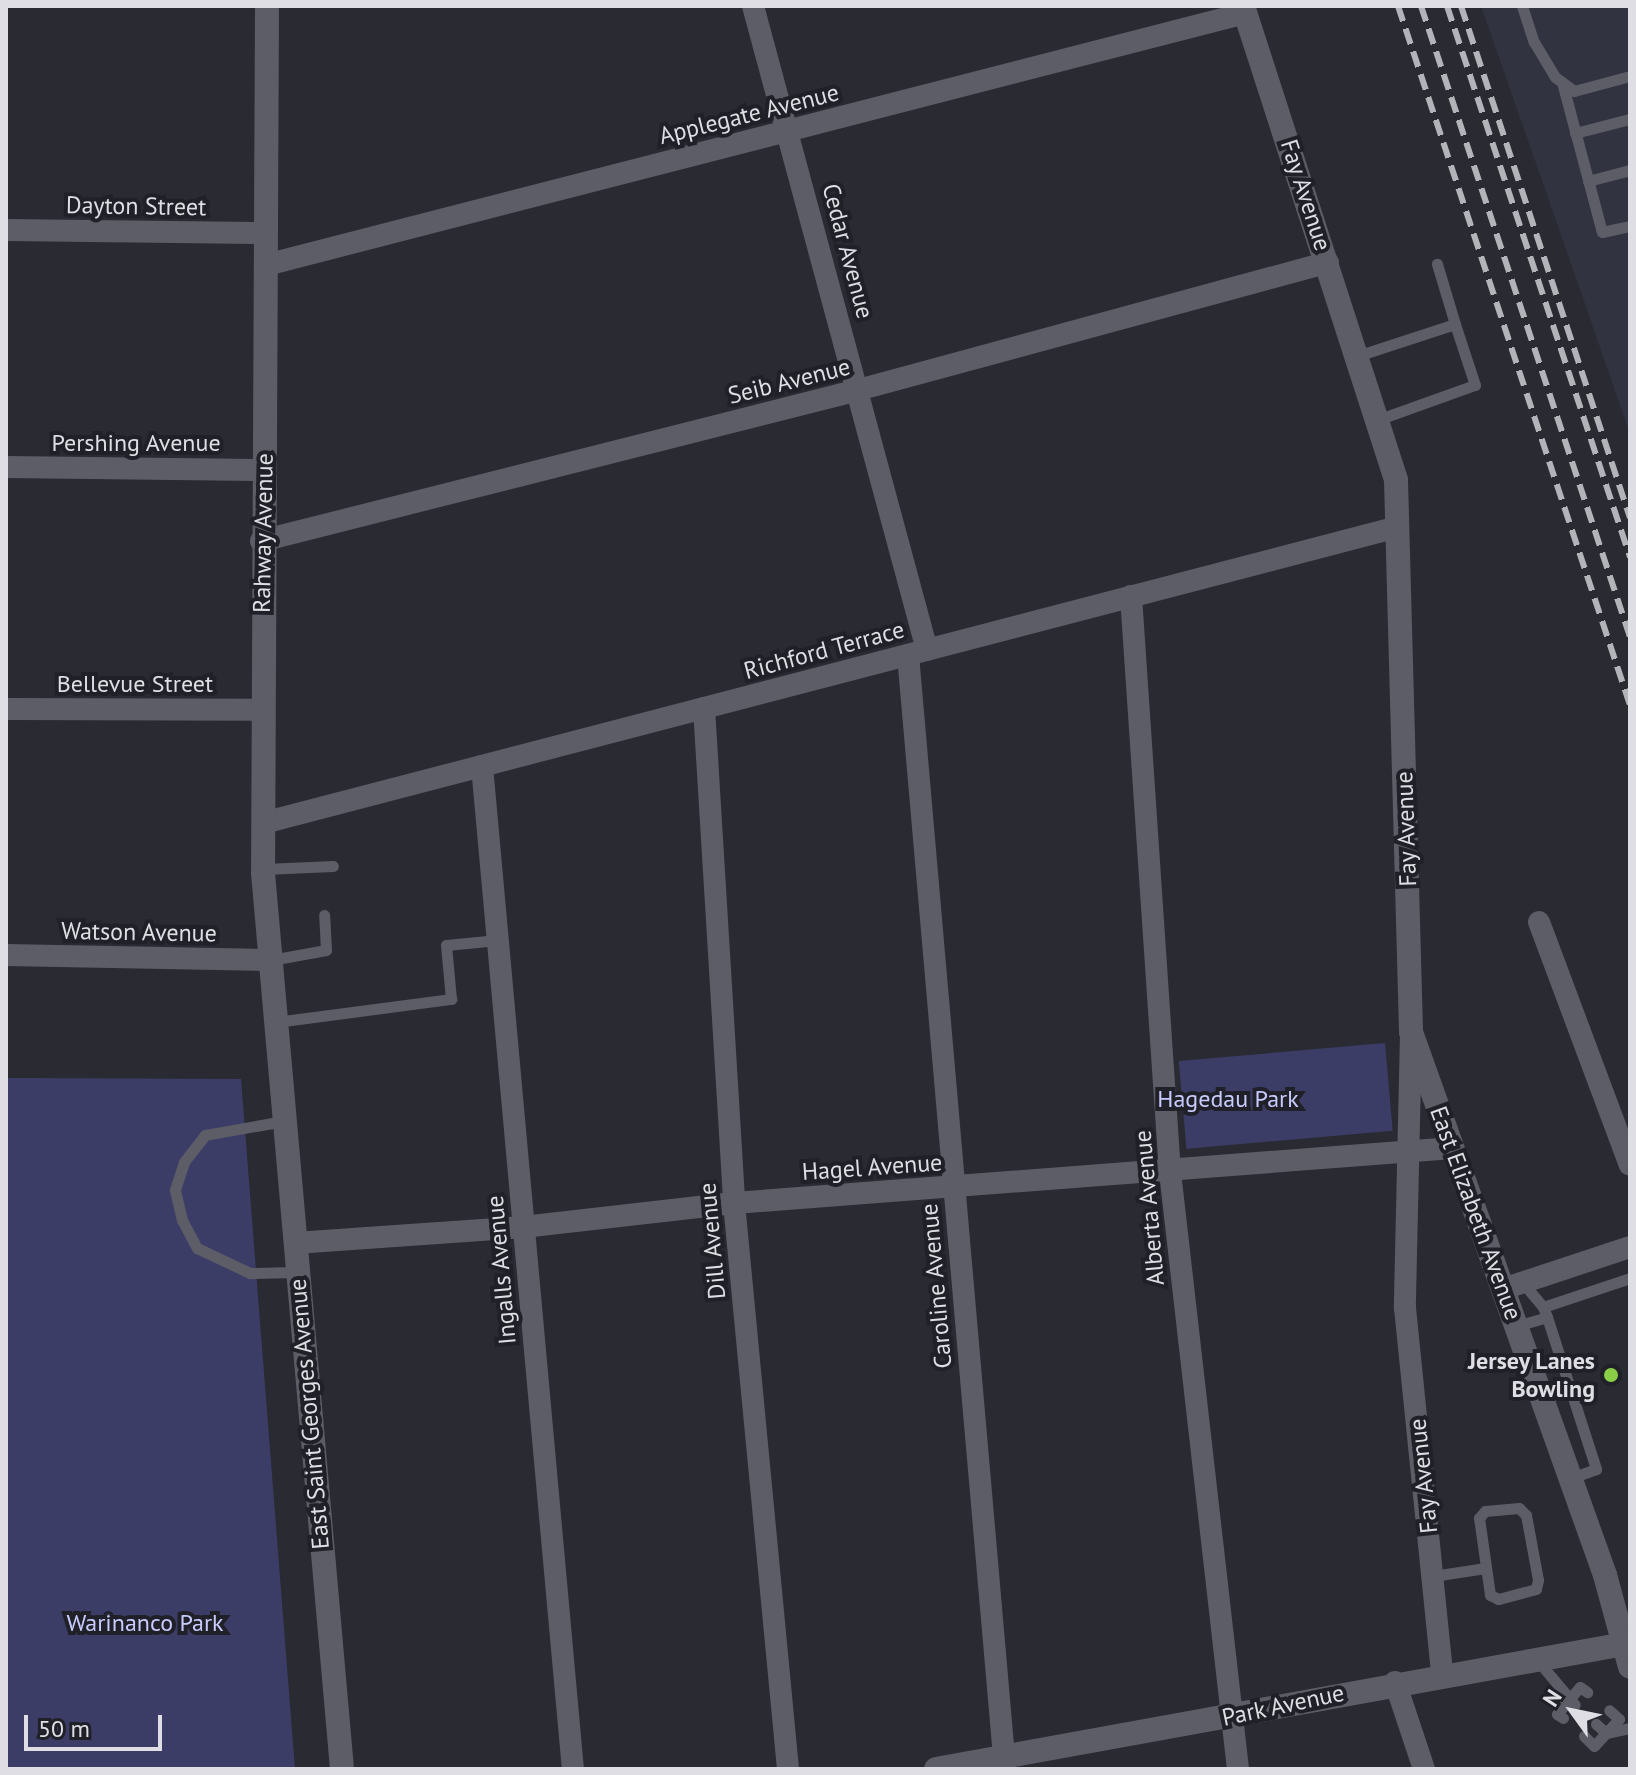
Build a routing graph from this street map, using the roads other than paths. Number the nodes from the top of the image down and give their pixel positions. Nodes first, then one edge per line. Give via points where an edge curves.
1 (267, 6) edge
2 (753, 6) edge
3 (1522, 6) edge
4 (1244, 10) edge
5 (1630, 76) edge
6 (1562, 82) junction
7 (1630, 119) edge
8 (788, 131) junction
9 (1575, 133) junction
10 (1630, 170) edge
11 (1588, 181) junction
12 (1630, 226) edge
13 (6, 230) edge
14 (266, 233) junction
15 (1328, 262) junction
16 (1437, 264) dead end
17 (266, 265) junction
18 (1455, 324) junction
19 (1357, 356) junction
20 (858, 390) junction
21 (1377, 420) junction
22 (6, 467) edge
23 (265, 470) junction
24 (1398, 527) junction
25 (261, 541) junction
26 (1131, 596) junction
27 (917, 652) junction
28 (704, 708) junction
29 (6, 709) edge
30 (263, 710) junction
31 (482, 766) junction
32 (263, 823) junction
33 (333, 866) dead end
34 (263, 869) junction
35 (324, 915) dead end
36 (1539, 922) dead end
37 (498, 940) junction
38 (6, 955) edge
39 (270, 960) junction
40 (276, 1022) junction
41 (1411, 1032) junction
42 (278, 1059) joint
43 (284, 1121) junction
44 (1405, 1148) junction
45 (1453, 1148) junction
46 (1630, 1165) edge
47 (1170, 1172) junction
48 (954, 1187) junction
49 (734, 1203) junction
50 (523, 1227) junction
51 (295, 1243) junction
52 (1630, 1247) edge
53 (297, 1272) junction
54 (1630, 1278) edge
55 (1513, 1286) junction
56 (1545, 1312) junction
57 (1516, 1326) junction
58 (1571, 1478) junction
59 (1485, 1568) junction
60 (1433, 1576) junction
61 (1628, 1651) edge
62 (1535, 1658) junction
63 (1442, 1675) junction
64 (1395, 1682) junction
65 (1587, 1692) dead end
66 (1572, 1702) junction
67 (1609, 1710) dead end
68 (1229, 1717) junction
69 (1563, 1718) dead end
70 (1596, 1724) dead end
71 (1630, 1728) edge
72 (1606, 1733) junction
73 (1584, 1736) dead end
74 (1004, 1763) edge
75 (342, 1769) edge
76 (573, 1769) edge
77 (788, 1769) edge
78 (936, 1769) edge
79 (1238, 1769) edge
80 (1424, 1769) edge

1 - 14 street, Rahway Avenue
2 - 8 street, Cedar Avenue
3 - 6 lane via 1534,42
4 - 8 street, Applegate Avenue
4 - 15 street, Fay Avenue
5 - 6 lane via 1574,91
6 - 9 lane
7 - 9 lane
8 - 17 street, Applegate Avenue
8 - 20 street, Cedar Avenue
9 - 11 lane
10 - 11 lane
11 - 12 lane via 1602,232
13 - 14 street, Dayton Street
14 - 17 street, Rahway Avenue
15 - 19 street, Fay Avenue
15 - 20 street, Seib Avenue
16 - 18 lane
17 - 23 street, Rahway Avenue
18 - 19 lane
18 - 21 lane via 1475,385
19 - 21 street, Fay Avenue
20 - 25 street, Seib Avenue
20 - 27 street, Cedar Avenue
21 - 24 street, Fay Avenue via 1396,480
22 - 23 street, Pershing Avenue
23 - 25 street, Rahway Avenue
24 - 26 street, Richford Terrace
24 - 41 street, Fay Avenue
25 - 30 street, Rahway Avenue
26 - 27 street, Richford Terrace
26 - 47 street, Alberta Avenue
27 - 28 street, Richford Terrace
27 - 48 street, Caroline Avenue
28 - 31 street, Richford Terrace
28 - 49 street, Dill Avenue
29 - 30 street, Bellevue Street
30 - 32 street, Rahway Avenue
31 - 32 street, Richford Terrace
31 - 37 street, Ingalls Avenue
32 - 34 street, Rahway Avenue
33 - 34 lane
34 - 39 street, Rahway Avenue
35 - 39 lane via 326,950
36 - 46 street
37 - 40 lane via 446,945 451,999
37 - 50 street, Ingalls Avenue
38 - 39 street, Watson Avenue
39 - 40 street, Rahway Avenue
40 - 42 street, Rahway Avenue
41 - 44 street, Fay Avenue
41 - 45 street, East Elizabeth Avenue
42 - 43 street, East Saint Georges Avenue
43 - 51 street, East Saint Georges Avenue
43 - 53 lane via 205,1135 184,1162 175,1190 182,1220 197,1248 250,1273
44 - 45 street, Hagel Avenue
44 - 47 street, Hagel Avenue
44 - 60 street, Fay Avenue via 1405,1308
45 - 55 street, East Elizabeth Avenue
47 - 48 street, Hagel Avenue
47 - 68 street, Alberta Avenue
48 - 49 street, Hagel Avenue
48 - 74 street, Caroline Avenue
49 - 50 street, Hagel Avenue
49 - 77 street, Dill Avenue
50 - 51 street, Hagel Avenue
50 - 76 street, Ingalls Avenue
51 - 53 street, East Saint Georges Avenue
52 - 55 street
53 - 75 street, East Saint Georges Avenue
54 - 56 lane
55 - 56 lane
55 - 57 street, East Elizabeth Avenue
56 - 57 lane
56 - 58 lane via 1596,1469
57 - 58 street, East Elizabeth Avenue
58 - 61 street, East Elizabeth Avenue
59 - 59 lane via 1490,1595 1498,1599 1536,1589 1526,1515 1519,1508 1485,1511 1479,1518
59 - 60 lane
60 - 63 street, Fay Avenue
61 - 62 street, Park Avenue
62 - 63 street, Park Avenue
62 - 66 lane
63 - 64 street, Park Avenue
64 - 68 street, Park Avenue
64 - 80 street
65 - 66 lane via 1580,1687
66 - 69 lane via 1557,1714
67 - 72 lane via 1619,1719
68 - 74 street, Park Avenue
68 - 79 street, Alberta Avenue
70 - 72 lane
71 - 72 lane
72 - 73 lane via 1594,1746
74 - 78 street, Park Avenue

